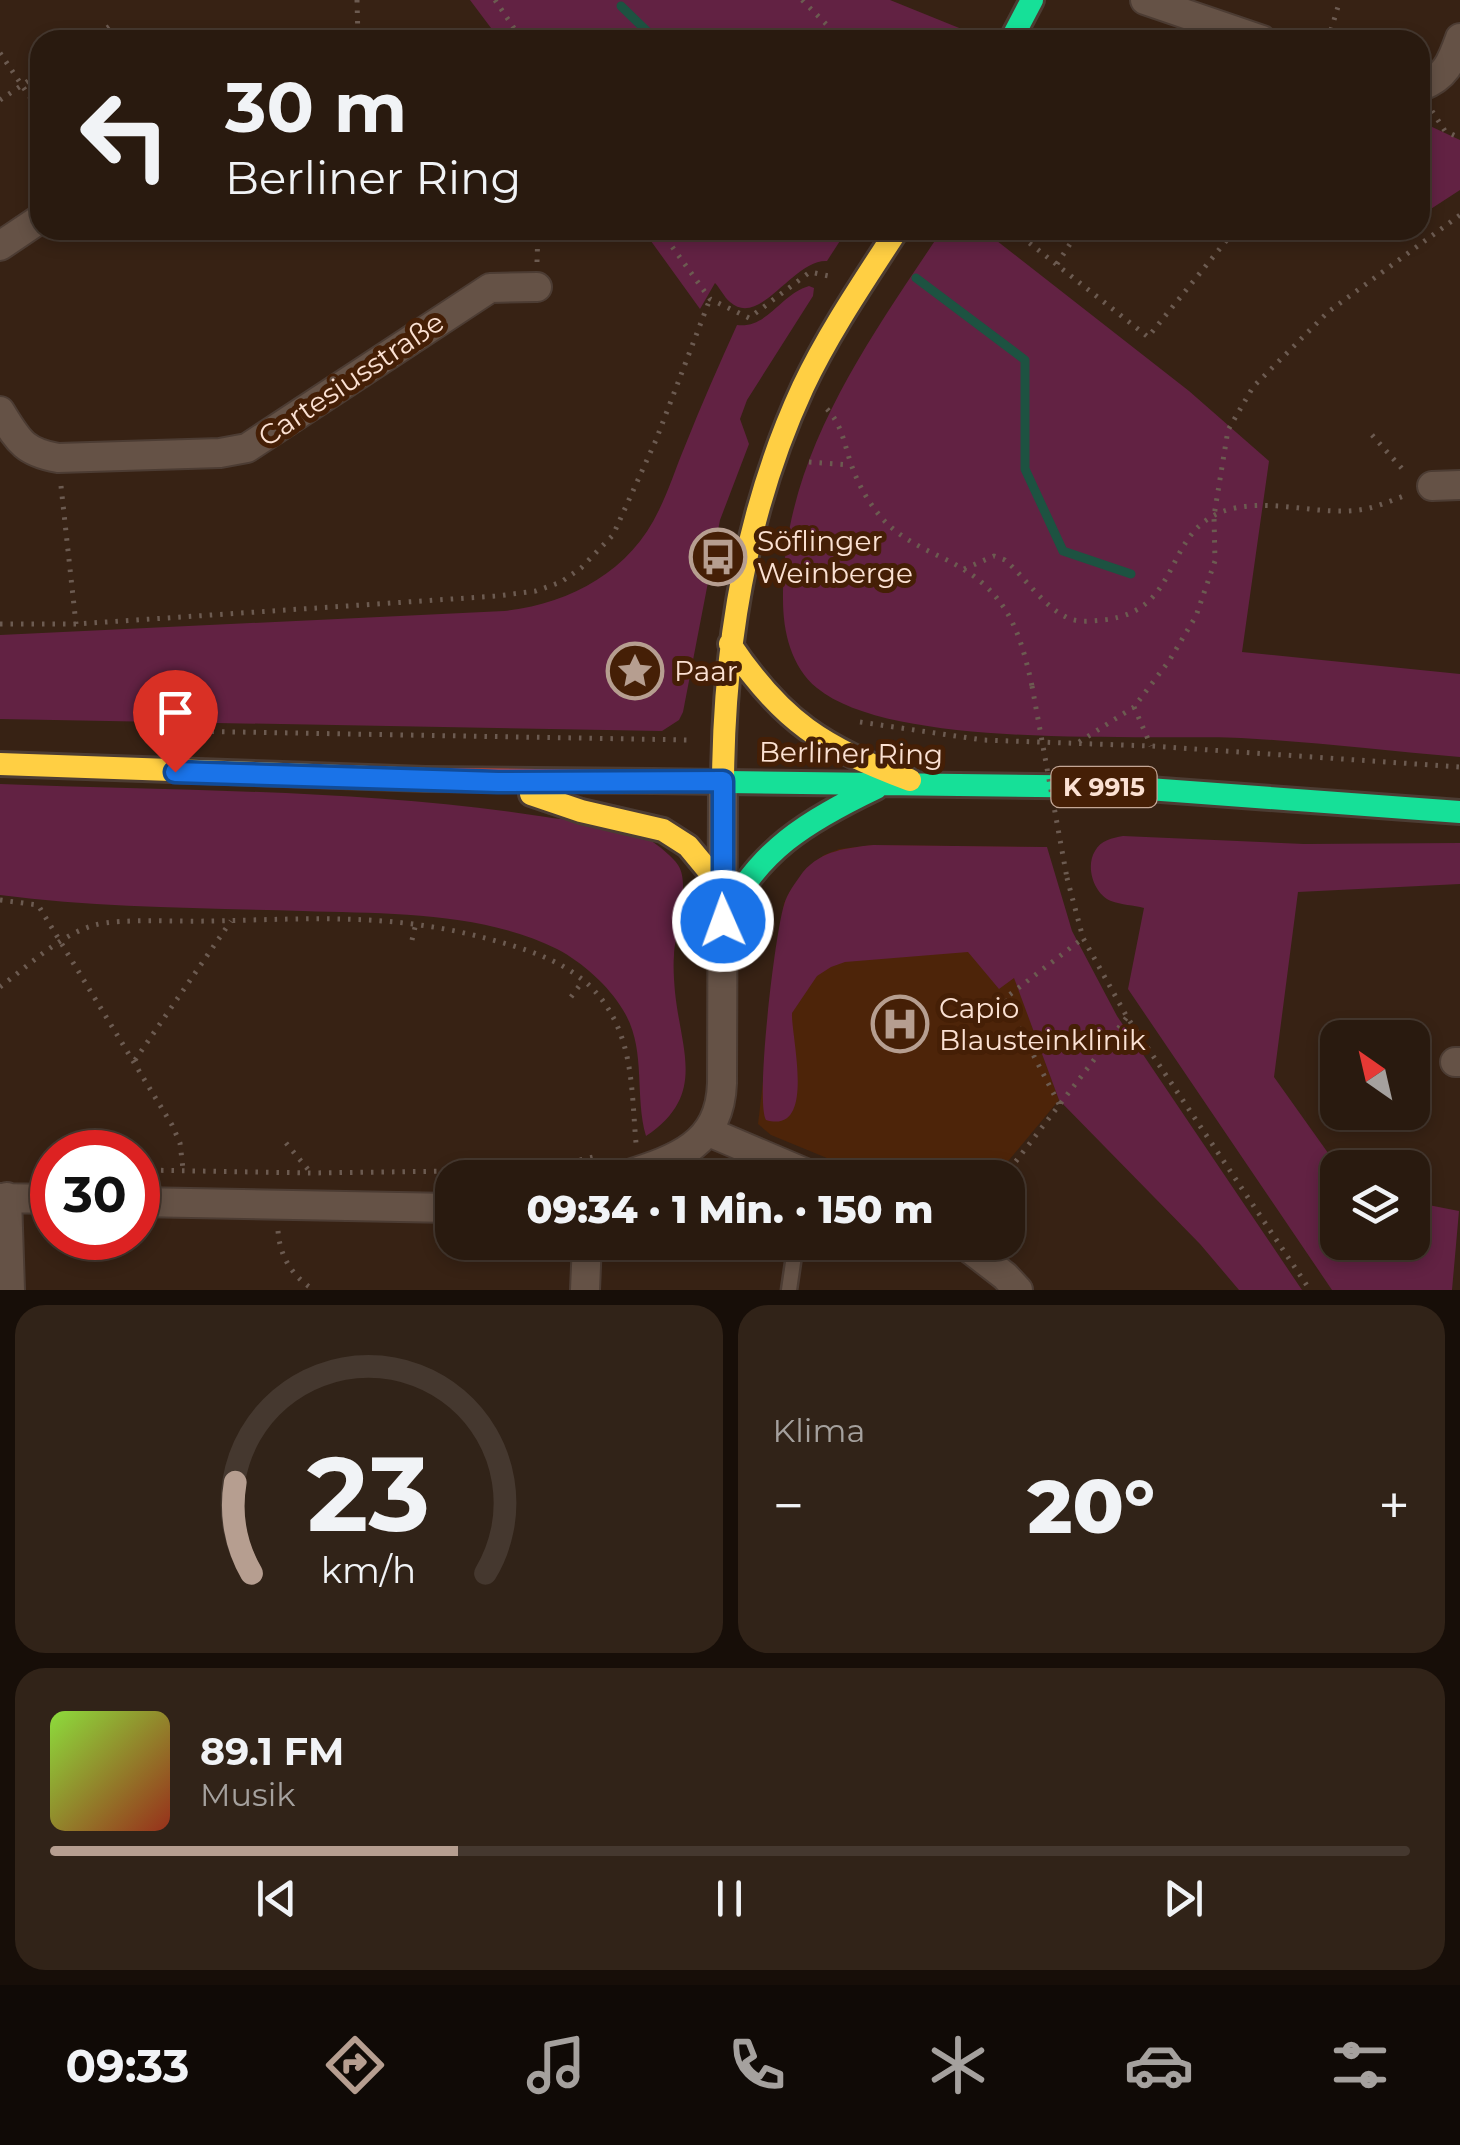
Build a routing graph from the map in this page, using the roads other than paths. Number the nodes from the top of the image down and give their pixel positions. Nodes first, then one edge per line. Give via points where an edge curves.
1 (1032, 0) edge
2 (1145, 0) edge
3 (1016, 30) edge
4 (1233, 30) edge
5 (1460, 38) edge
6 (1430, 85) edge
7 (30, 226) edge
8 (891, 240) edge
9 (0, 246) edge
10 (537, 287) dead end
11 (0, 412) edge
12 (730, 644) junction
13 (0, 764) edge
14 (723, 781) junction
15 (498, 782) junction
16 (885, 784) junction
17 (924, 784) junction
18 (1460, 812) edge
19 (721, 886) junction
20 (723, 921) junction
21 (709, 1132) junction
22 (647, 1160) edge
23 (775, 1160) edge
24 (4, 1197) edge
25 (30, 1198) edge
26 (160, 1203) edge
27 (435, 1208) edge
28 (586, 1260) edge
29 (794, 1260) edge
30 (984, 1260) edge
31 (10, 1290) edge
32 (585, 1290) edge
33 (790, 1290) edge
34 (1018, 1290) edge

1 - 3 main road
2 - 4 street
5 - 6 street via 1450,66
7 - 9 street
8 - 12 main road via 804,385 758,505
10 - 11 street, Cartesiusstraße via 490,288 246,448 58,458 34,454
12 - 14 main road
12 - 17 main road via 756,685 796,725 865,764
13 - 15 main road, Berliner Ring / K 9915
14 - 15 main road, Berliner Ring / K 9915
14 - 16 main road, Berliner Ring / K 9915
14 - 19 street
15 - 19 main road via 664,830 688,846
16 - 17 main road, Berliner Ring / K 9915
16 - 20 main road via 825,812 766,856 737,887
17 - 18 main road, Berliner Ring / K 9915 via 1121,788
19 - 20 street
20 - 21 street via 722,1100
21 - 22 street via 690,1148
21 - 23 street
24 - 25 street
24 - 31 street
26 - 27 street
28 - 32 street
29 - 33 lane
30 - 34 street

